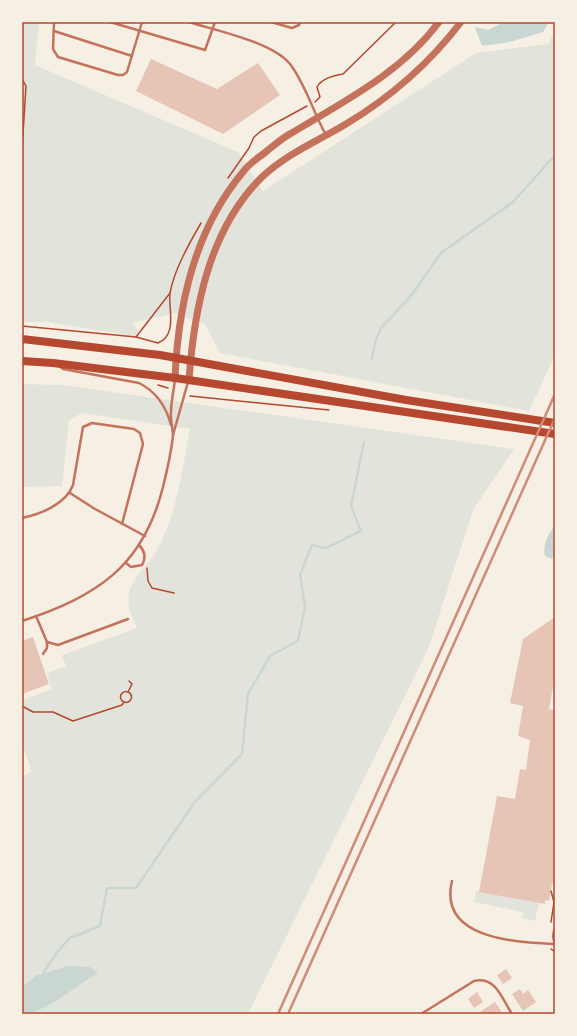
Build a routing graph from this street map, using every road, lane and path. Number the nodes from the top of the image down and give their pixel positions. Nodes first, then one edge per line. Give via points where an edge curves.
1 (54, 22) edge
2 (110, 22) edge
3 (142, 22) edge
4 (190, 22) edge
5 (215, 22) edge
6 (271, 22) edge
7 (300, 22) edge
8 (439, 22) edge
9 (461, 22) edge
10 (213, 29) junction
11 (54, 31) junction
12 (139, 31) junction
13 (132, 56) junction
14 (22, 79) edge
15 (317, 119) junction
16 (326, 135) junction
17 (22, 150) edge
18 (22, 239) edge
19 (22, 250) edge
20 (170, 293) dead end
21 (22, 326) edge
22 (136, 337) junction
23 (22, 339) edge
24 (162, 344) dead end
25 (176, 358) junction
26 (190, 360) junction
27 (22, 361) edge
28 (53, 363) junction
29 (175, 378) junction
30 (189, 380) junction
31 (185, 396) junction
32 (329, 410) dead end
33 (555, 423) edge
34 (555, 434) edge
35 (173, 435) junction
36 (70, 493) junction
37 (22, 518) edge
38 (122, 524) junction
39 (145, 536) junction
40 (139, 545) junction
41 (126, 563) junction
42 (143, 563) junction
43 (174, 592) dead end
44 (36, 616) junction
45 (128, 619) dead end
46 (22, 621) edge
47 (47, 642) junction
48 (43, 654) dead end
49 (129, 681) dead end
50 (128, 692) junction
51 (124, 702) junction
52 (22, 706) edge
53 (452, 881) dead end
54 (555, 926) edge
55 (554, 945) edge
56 (422, 1014) edge
57 (512, 1014) edge

1 - 11 lane
2 - 12 lane
3 - 12 lane
4 - 10 lane
5 - 10 lane
6 - 7 lane via 292,28
8 - 15 street via 406,58 378,81
9 - 16 street via 426,63 402,85 377,104
10 - 12 lane via 205,50
10 - 15 lane via 262,45 278,54 300,80
11 - 13 lane
11 - 13 lane via 54,54 65,59 123,75 127,72
12 - 13 lane
14 - 17 path via 26,86
15 - 16 lane
15 - 25 street via 288,134 243,171 212,216 190,273 180,318
16 - 26 street via 263,176 234,213 210,263
18 - 19 path
20 - 22 path
21 - 22 path
22 - 24 path
23 - 25 main road
25 - 26 main road
25 - 29 street
26 - 30 street
26 - 33 main road via 406,400
27 - 28 main road
28 - 29 main road
28 - 35 lane via 63,369 139,383 146,387 162,402
29 - 30 main road
29 - 35 lane via 171,412
30 - 31 lane
30 - 34 main road
31 - 32 path
31 - 35 lane
35 - 39 lane via 157,510
36 - 37 lane via 49,508
36 - 38 lane
36 - 38 lane via 83,427 86,424 125,428 140,433 143,444
38 - 39 lane
39 - 40 lane
40 - 41 lane
40 - 42 lane via 144,554
41 - 42 lane via 132,567
41 - 44 lane via 98,588 77,600
42 - 43 path via 147,568 148,581 152,588
44 - 46 lane
44 - 47 lane
45 - 47 lane via 64,643
47 - 48 lane
49 - 50 path via 132,681
50 - 51 path via 131,699
50 - 51 path via 121,695
51 - 52 path via 122,705 73,721 53,712 33,712
53 - 55 lane via 450,894 453,908 462,922 473,930 525,942
54 - 55 lane
56 - 57 lane via 474,981 482,979 493,983

